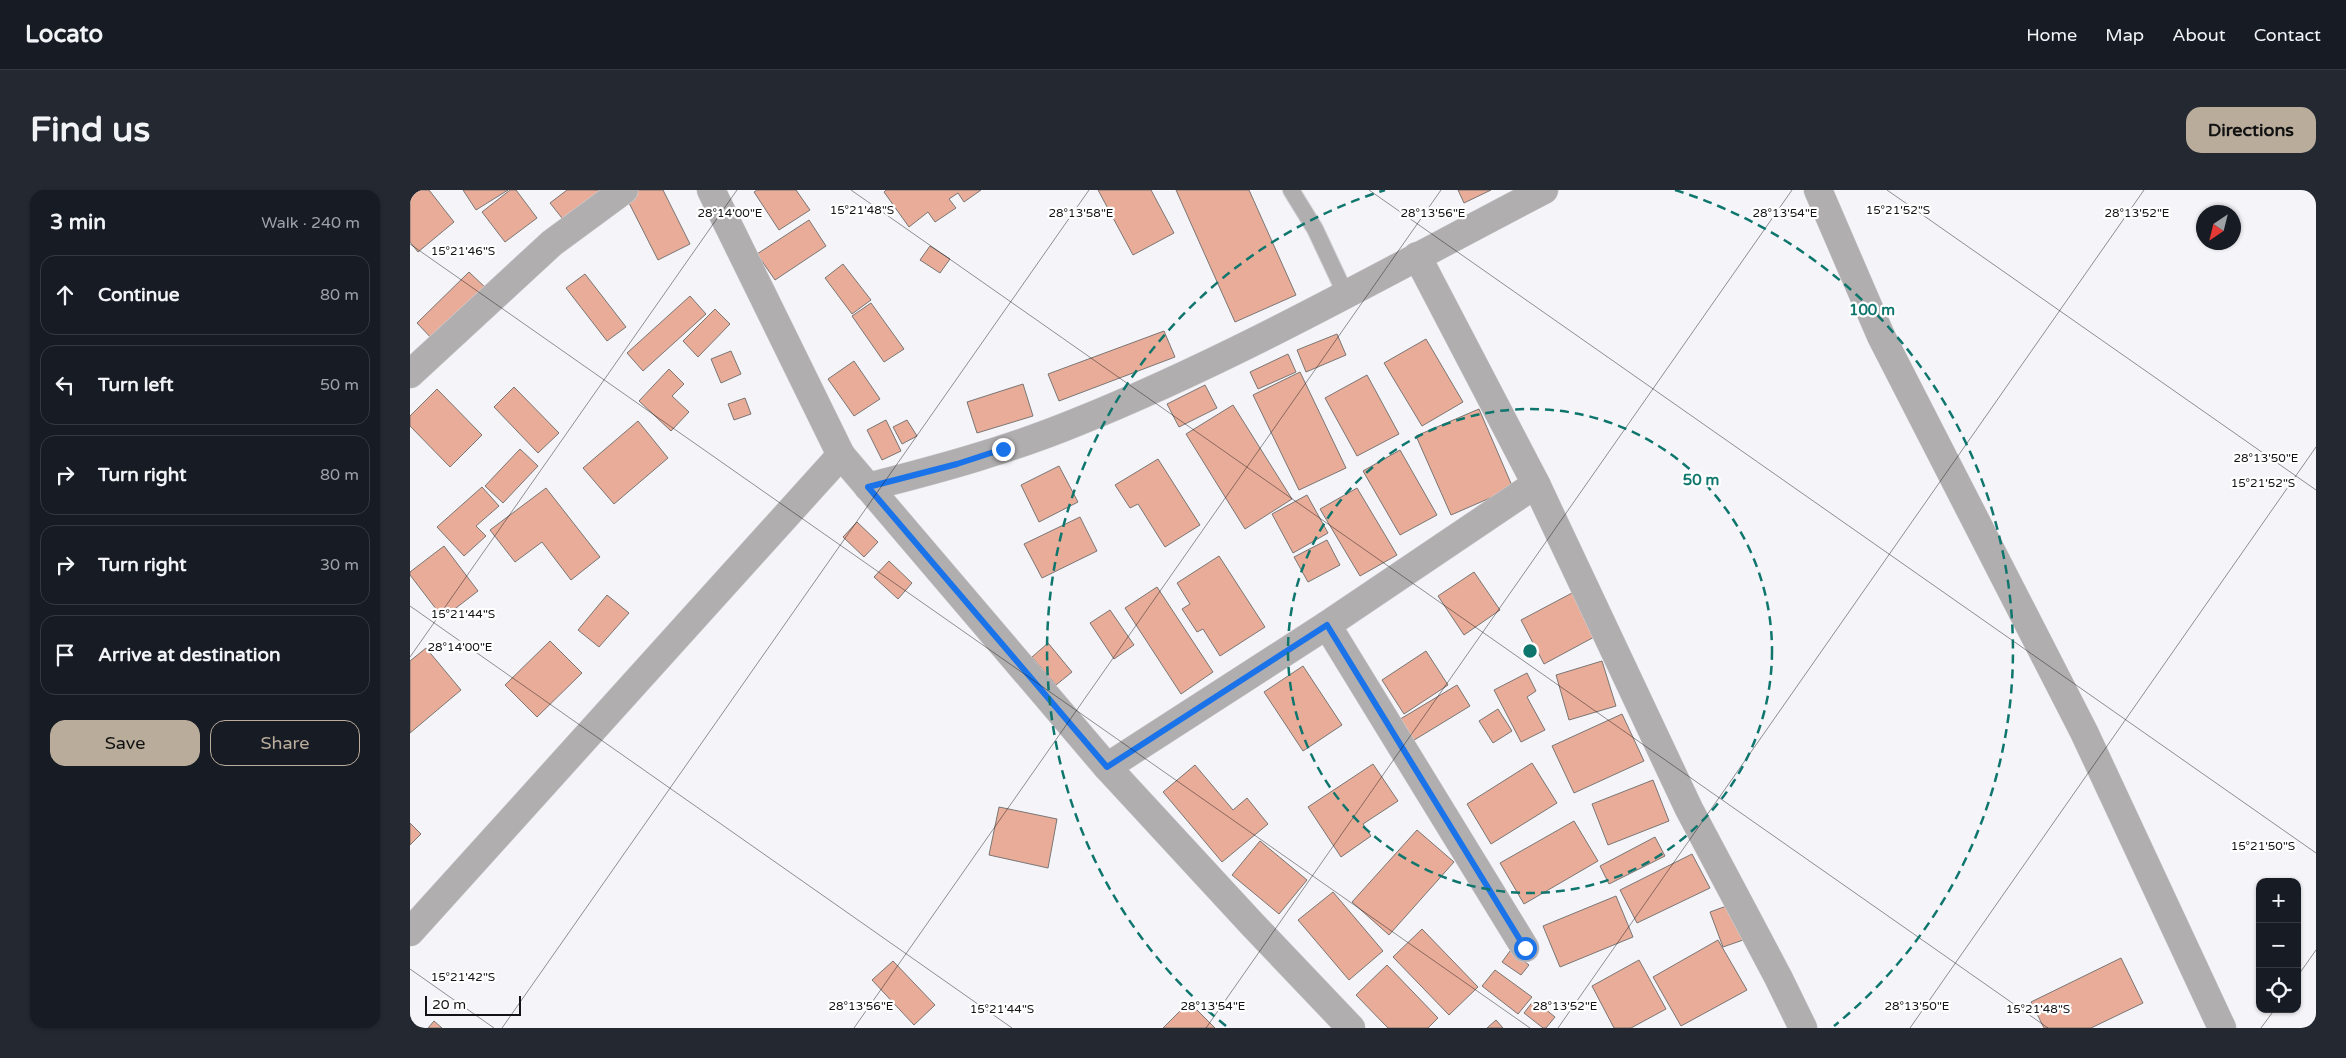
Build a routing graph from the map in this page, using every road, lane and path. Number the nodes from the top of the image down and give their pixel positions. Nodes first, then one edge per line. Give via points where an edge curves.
1 (624, 190) edge
2 (711, 190) edge
3 (1291, 190) edge
4 (1544, 190) edge
5 (1818, 190) edge
6 (1417, 256) junction
7 (1346, 293) junction
8 (410, 374) edge
9 (841, 455) junction
10 (1536, 484) junction
11 (868, 487) junction
12 (1327, 625) junction
13 (1107, 767) junction
14 (410, 932) edge
15 (1525, 948) dead end
16 (1351, 1028) edge
17 (1803, 1028) edge
18 (2222, 1028) edge

1 - 8 street via 552,243
2 - 9 street
3 - 7 lane via 1315,229
4 - 6 street
5 - 18 street via 1881,336 2084,732
6 - 7 street
6 - 10 street
7 - 11 street via 1266,335 1076,422 957,464
9 - 11 street
9 - 14 street
10 - 12 street
10 - 17 street via 1689,809
11 - 13 street
12 - 13 street
12 - 15 street
13 - 16 street

